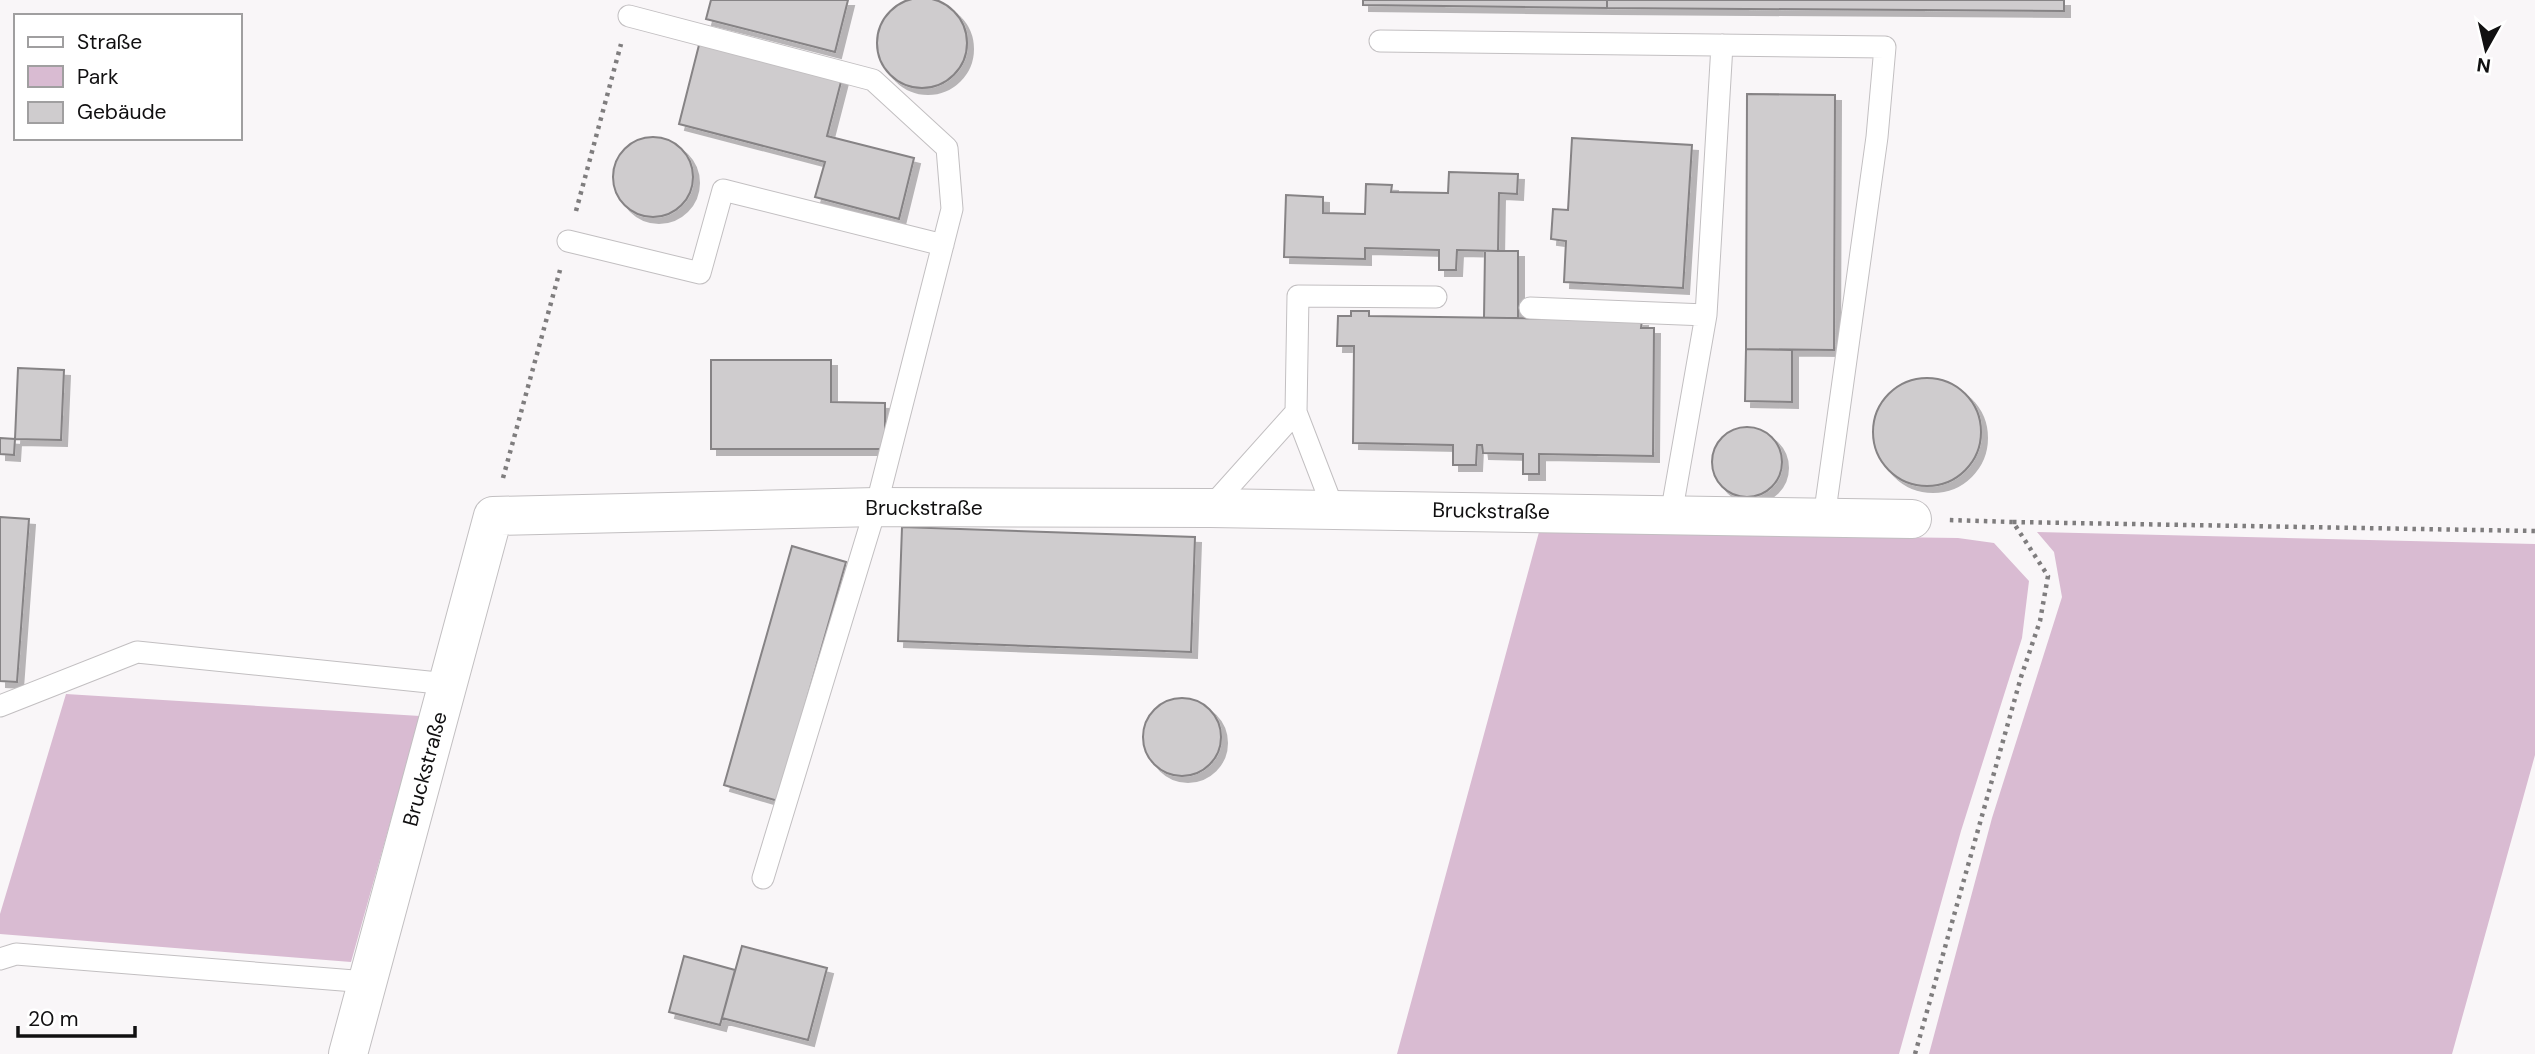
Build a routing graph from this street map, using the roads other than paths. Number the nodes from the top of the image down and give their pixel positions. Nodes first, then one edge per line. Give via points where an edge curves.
1 (629, 16) dead end
2 (1380, 41) dead end
3 (1722, 46) junction
4 (568, 241) dead end
5 (943, 245) junction
6 (1436, 297) dead end
7 (1530, 307) dead end
8 (1706, 315) junction
9 (1296, 412) junction
10 (876, 507) junction
11 (1210, 508) junction
12 (1334, 508) junction
13 (1671, 515) junction
14 (1824, 518) junction
15 (1912, 519) road end
16 (448, 684) junction
17 (0, 706) edge
18 (764, 878) dead end
19 (0, 959) edge
20 (367, 982) junction
21 (348, 1054) edge

1 - 5 lane via 873,80 947,148 952,209
2 - 3 lane
3 - 8 lane
3 - 14 lane via 1885,47 1877,137
4 - 5 lane via 700,273 723,190
5 - 10 lane
6 - 9 lane via 1298,296
7 - 8 lane
8 - 13 lane
9 - 11 lane
9 - 12 lane
10 - 11 street, Bruckstraße
10 - 16 street, Bruckstraße via 493,516
10 - 18 lane
11 - 12 street, Bruckstraße
12 - 13 street, Bruckstraße
13 - 14 street, Bruckstraße
14 - 15 street, Bruckstraße
16 - 17 lane via 137,652
16 - 20 street, Bruckstraße
19 - 20 lane via 16,954
20 - 21 street, Bruckstraße

